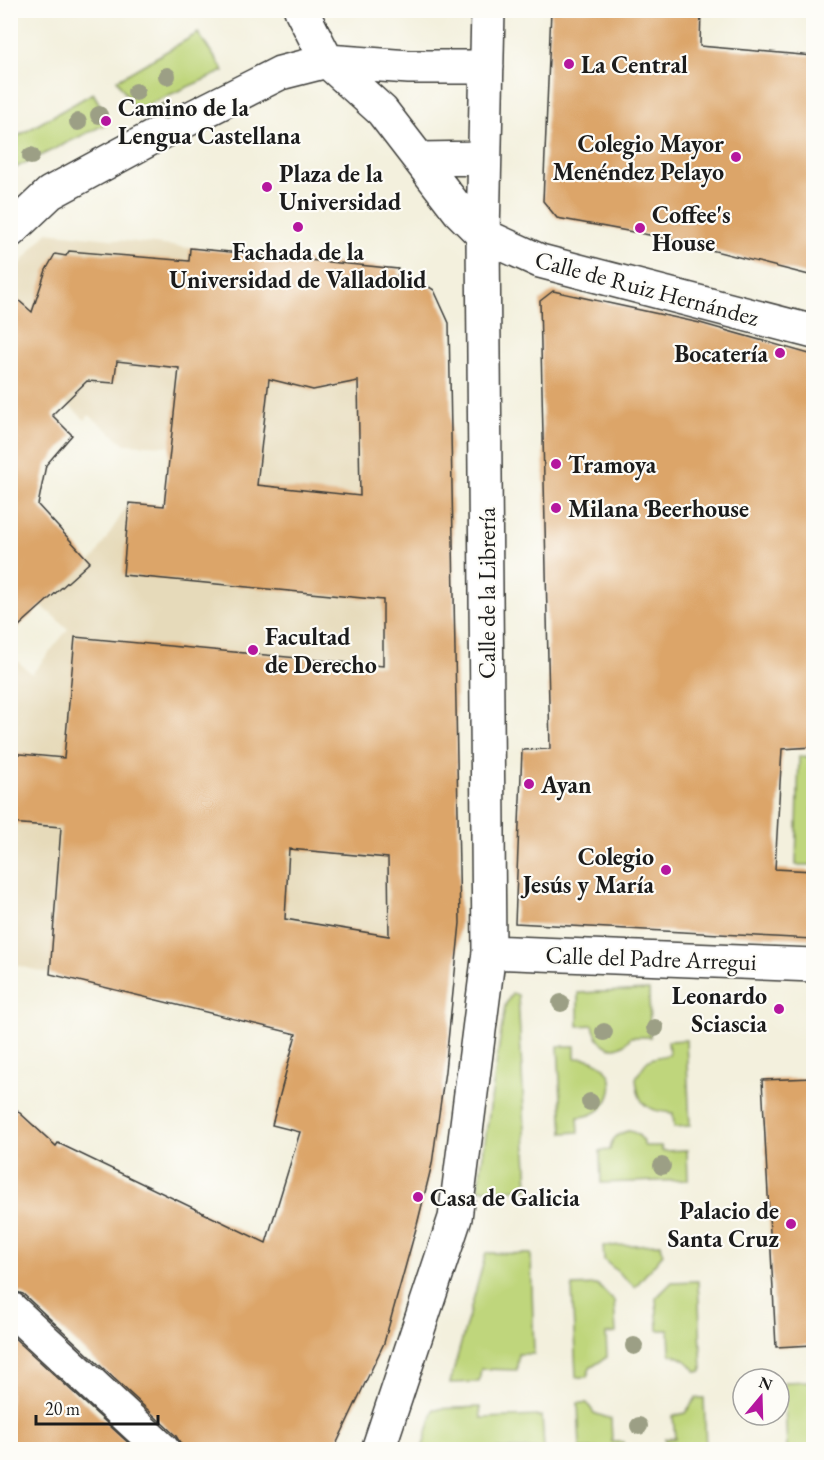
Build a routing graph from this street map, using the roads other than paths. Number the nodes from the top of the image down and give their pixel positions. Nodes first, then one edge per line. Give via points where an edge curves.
1 (302, 10) edge
2 (488, 10) edge
3 (327, 61) junction
4 (487, 67) junction
5 (484, 158) junction
6 (419, 159) junction
7 (10, 231) edge
8 (483, 235) junction
9 (813, 332) edge
10 (489, 952) junction
11 (813, 965) edge
12 (10, 1308) edge
13 (163, 1449) edge
14 (378, 1449) edge

1 - 3 street
2 - 4 street
3 - 4 street
3 - 6 street via 382,111
3 - 7 street via 280,73 159,134 50,193
4 - 5 street
5 - 6 street
5 - 8 street
6 - 8 street
8 - 9 street, Calle de Ruiz Hernández via 540,261
8 - 10 street, Calle de la Librería
10 - 11 street, Calle del Padre Arregui
10 - 14 street, Calle de la Librería via 455,1218
12 - 13 street

